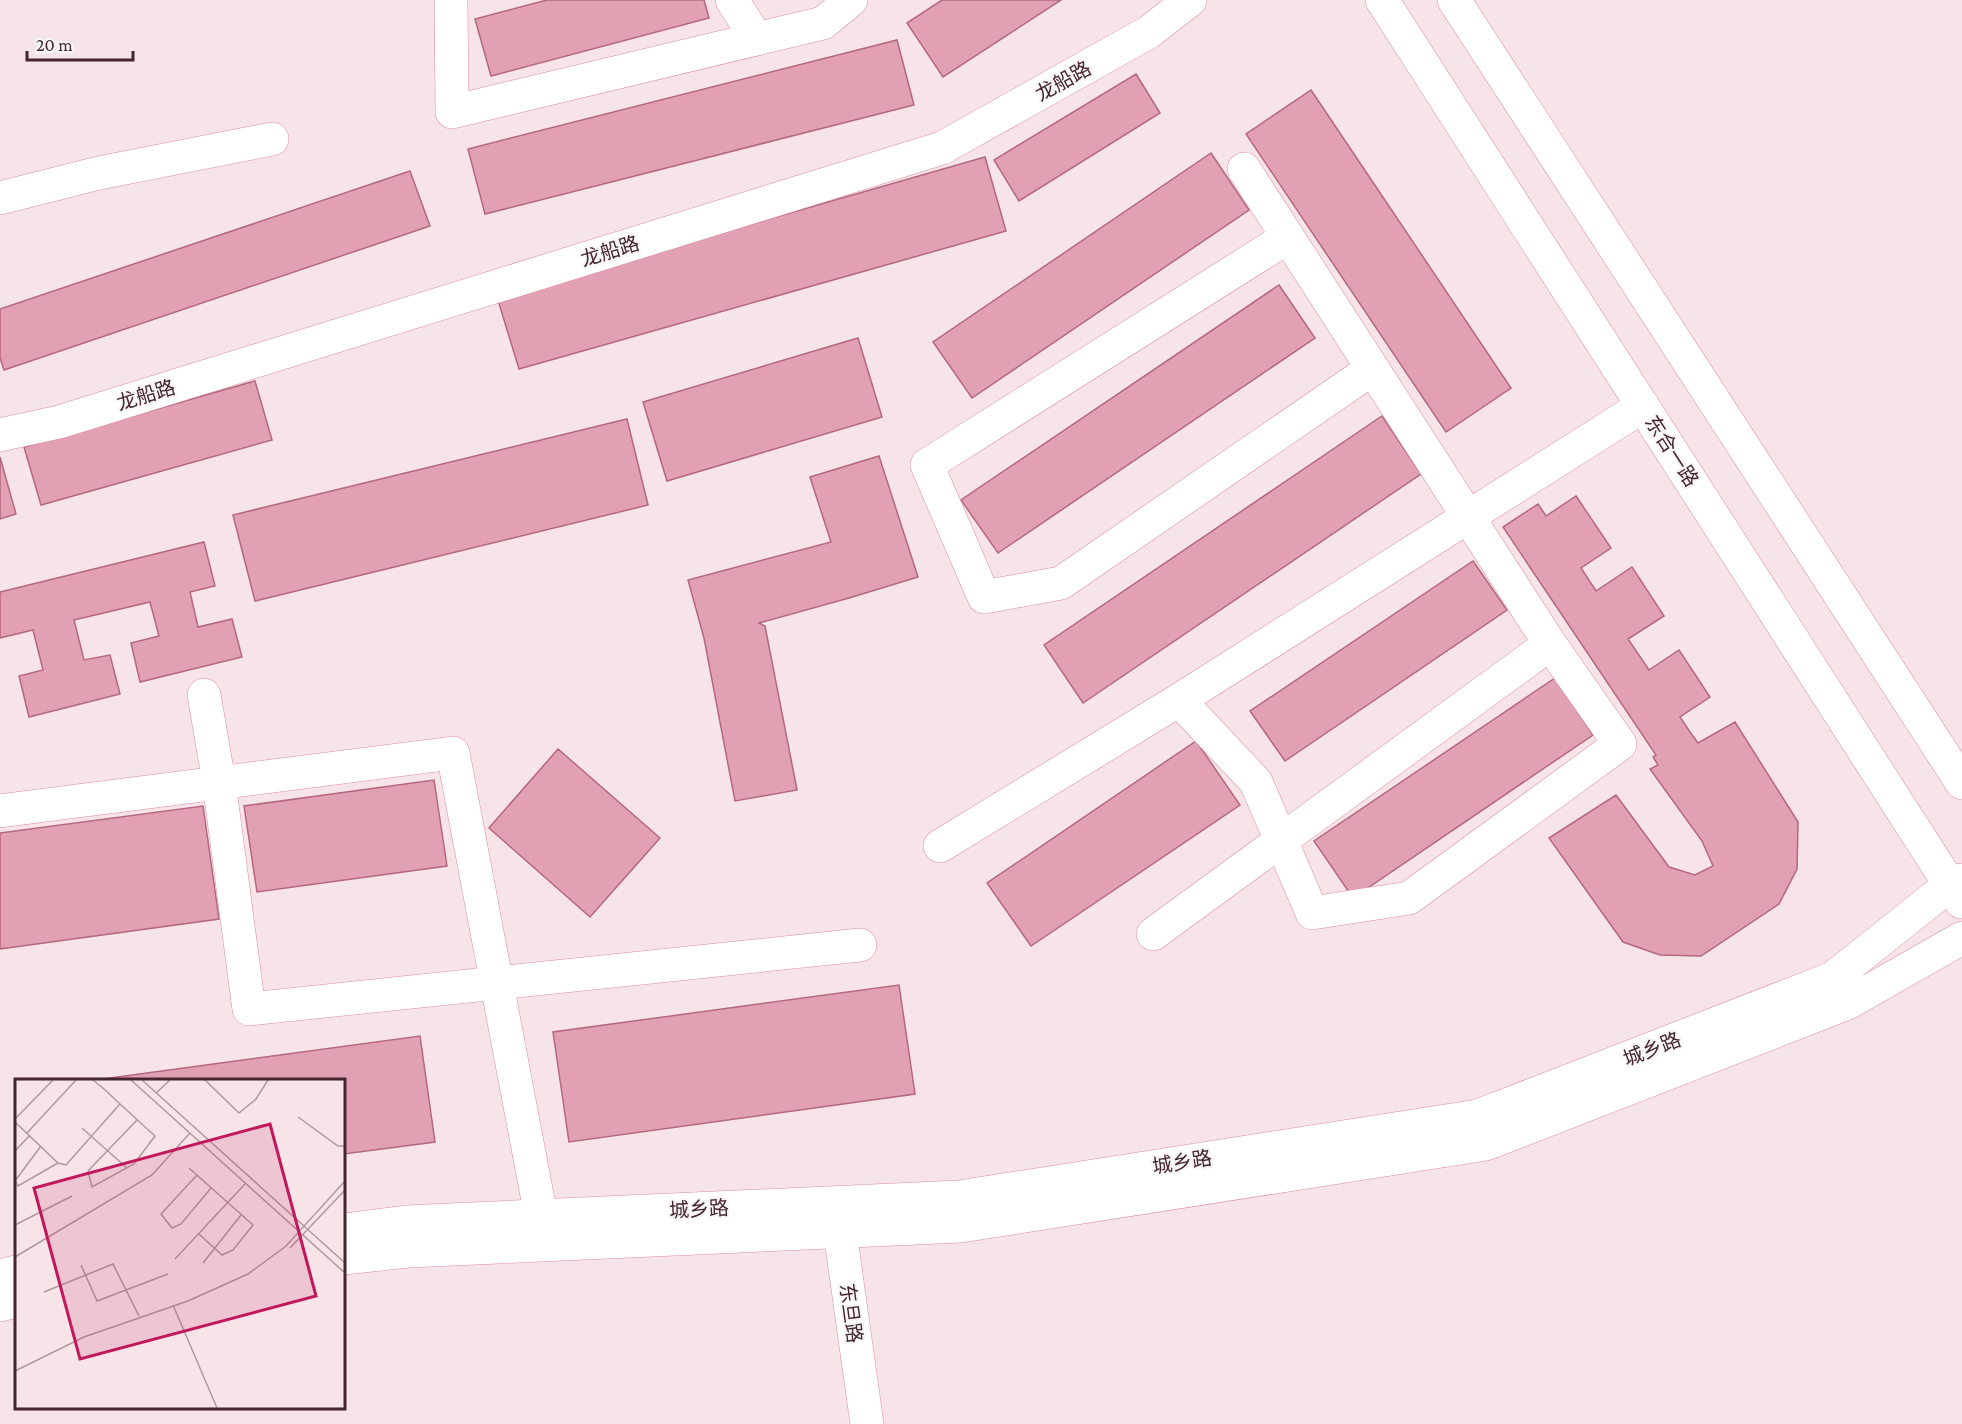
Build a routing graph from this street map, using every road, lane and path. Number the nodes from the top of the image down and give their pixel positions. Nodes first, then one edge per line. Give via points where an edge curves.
1 (451, 0) edge
2 (732, 0) edge
3 (851, 0) edge
4 (1190, 0) edge
5 (1382, 0) edge
6 (1454, 0) edge
7 (757, 39) junction
8 (272, 139) dead end
9 (1244, 169) dead end
10 (0, 198) edge
11 (1288, 237) junction
12 (1372, 369) junction
13 (1643, 406) junction
14 (0, 435) edge
15 (1468, 517) junction
16 (1550, 644) junction
17 (204, 695) dead end
18 (1179, 699) junction
19 (219, 782) junction
20 (1962, 783) edge
21 (0, 811) edge
22 (1281, 841) junction
23 (940, 846) dead end
24 (1958, 889) edge
25 (1153, 934) dead end
26 (1962, 938) edge
27 (860, 945) dead end
28 (496, 983) junction
29 (541, 1216) junction
30 (836, 1217) junction
31 (345, 1230) edge
32 (345, 1258) edge
33 (15, 1272) edge
34 (0, 1276) edge
35 (15, 1301) edge
36 (0, 1305) edge
37 (867, 1424) edge

1 - 7 main road via 452,112
2 - 7 main road
3 - 7 main road via 823,23
4 - 14 main road, 龙船路 via 1149,32 942,148 59,422
5 - 13 main road, 东合一路
6 - 20 main road
8 - 10 main road
9 - 11 main road
11 - 12 main road
11 - 12 main road via 927,465 984,597 1061,583
12 - 15 main road
13 - 15 main road
13 - 24 main road, 东合一路
15 - 16 main road
15 - 18 main road
16 - 22 main road
16 - 22 main road via 1620,744 1409,898 1312,913
17 - 19 main road
18 - 22 main road via 1256,782
18 - 23 main road
19 - 21 main road
19 - 28 main road via 453,753
19 - 28 main road via 249,1009
22 - 25 main road
24 - 30 main road, 城乡路 via 1833,978 1478,1116
26 - 30 main road, 城乡路 via 1848,1004 1486,1144 962,1226
27 - 28 main road
28 - 29 main road
29 - 30 main road, 城乡路
29 - 31 main road, 城乡路 via 406,1222
30 - 32 main road, 城乡路
30 - 37 main road, 东旦路
33 - 34 main road
35 - 36 main road

